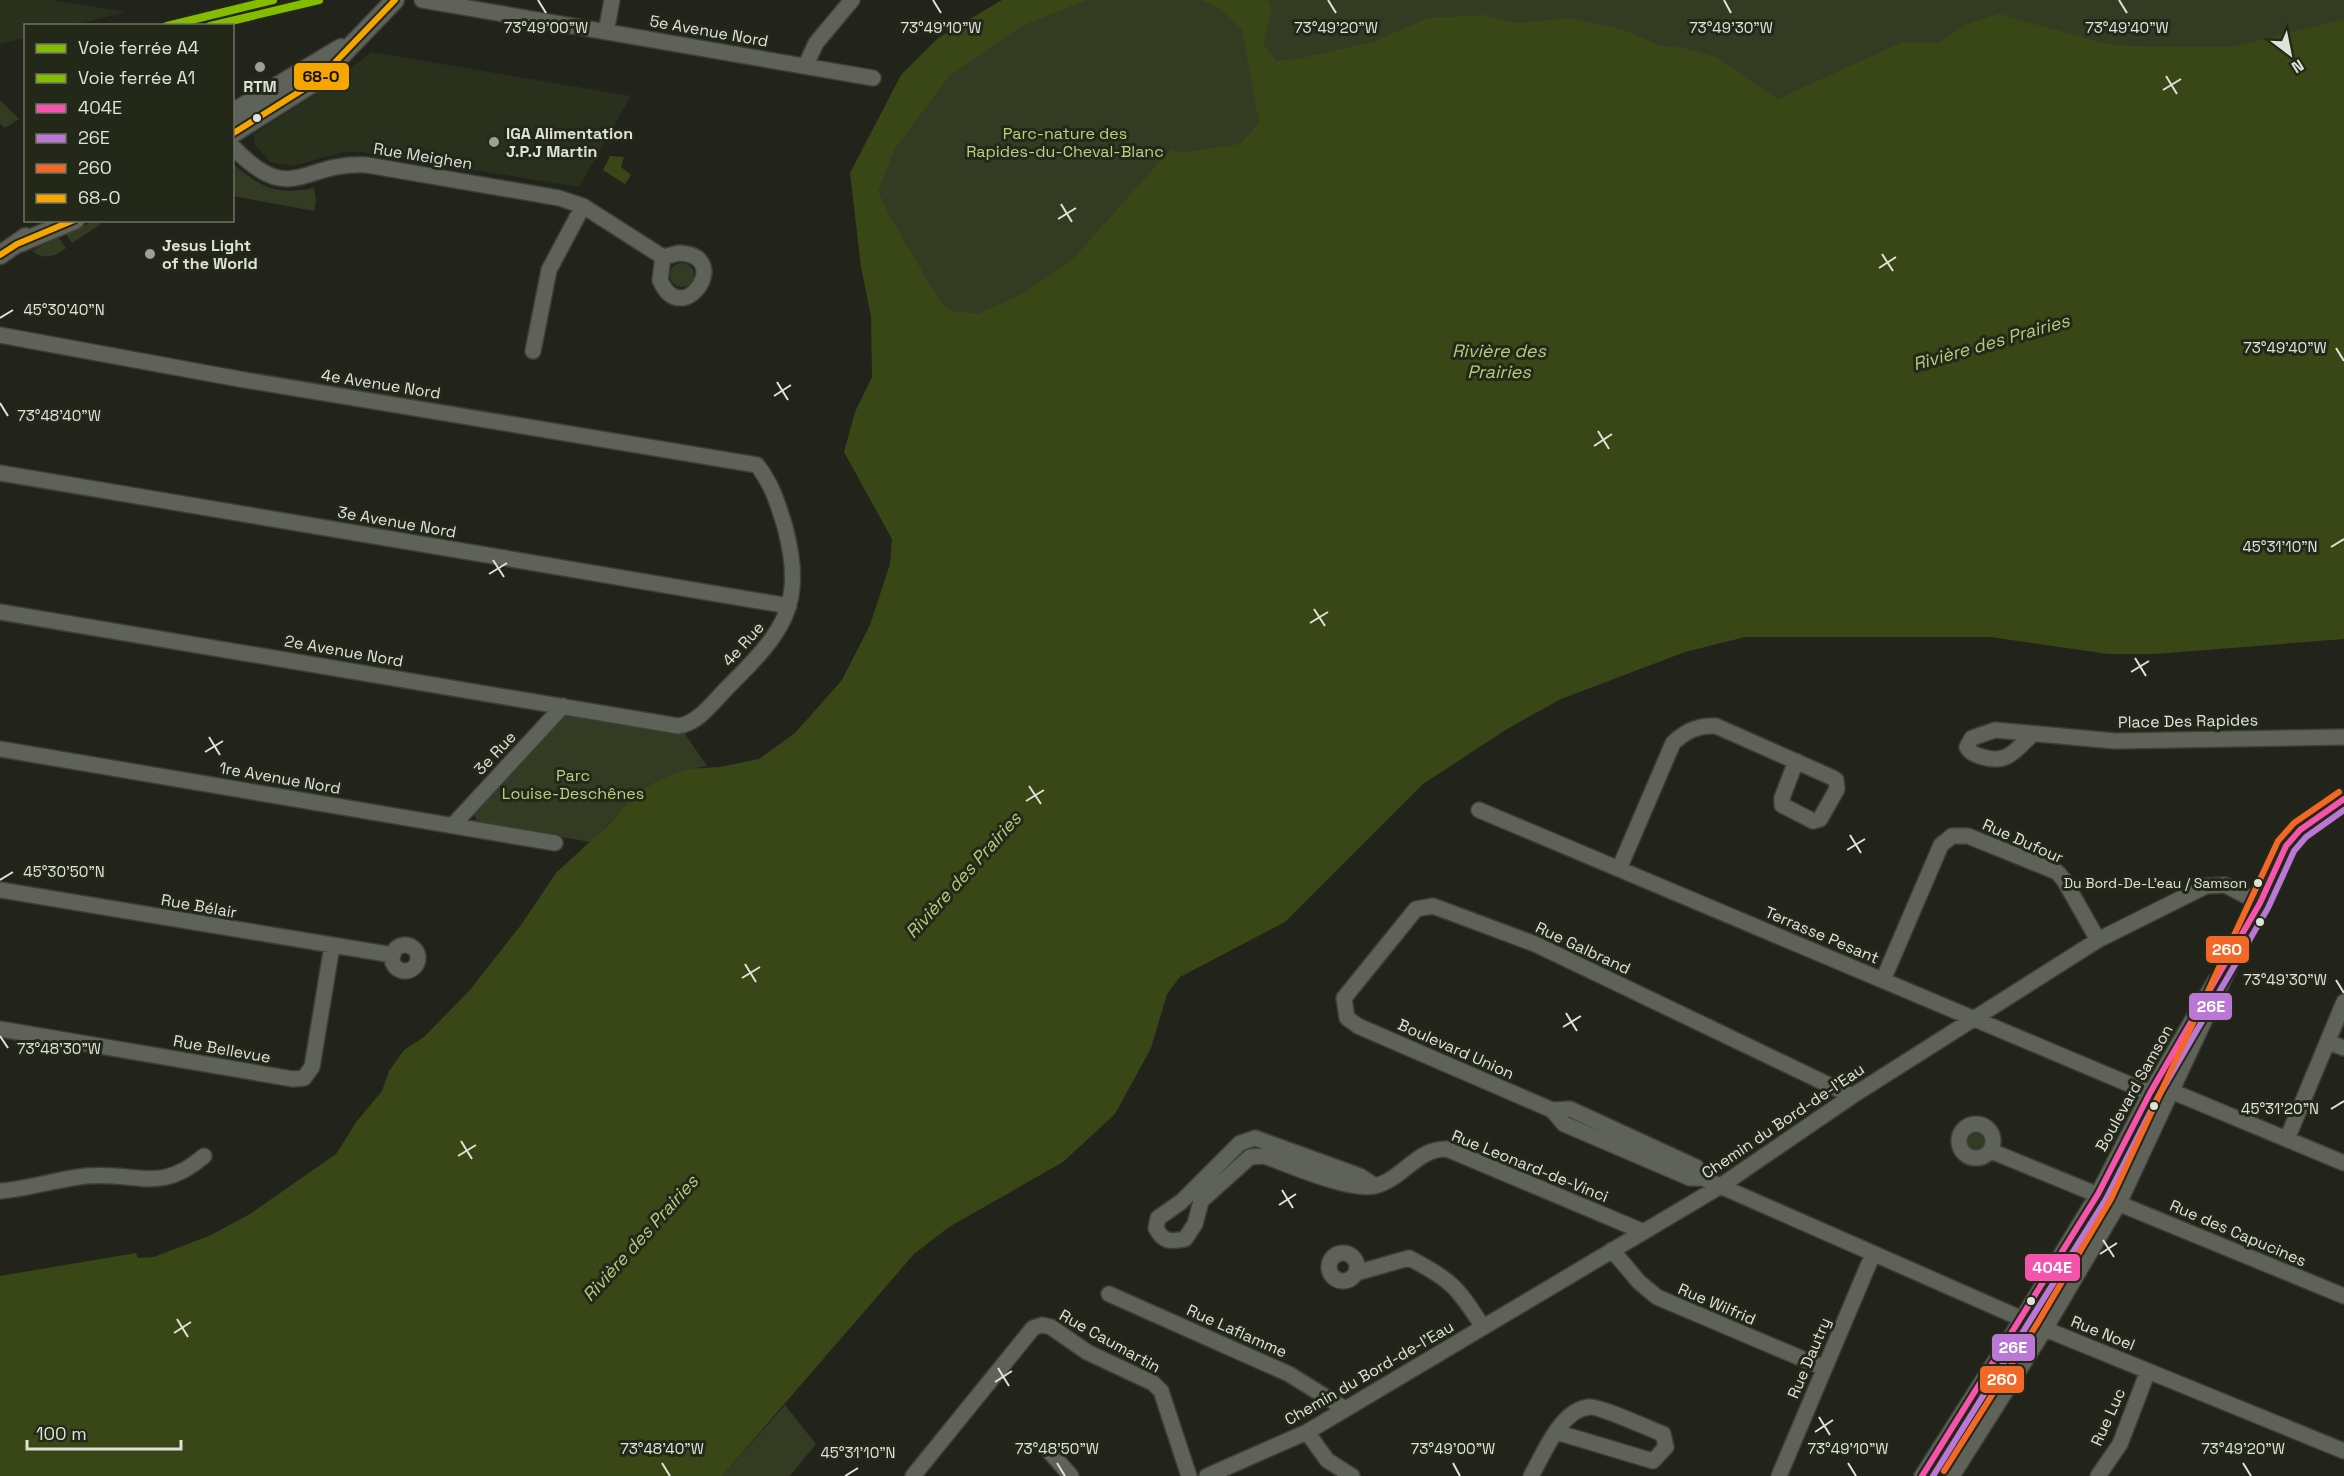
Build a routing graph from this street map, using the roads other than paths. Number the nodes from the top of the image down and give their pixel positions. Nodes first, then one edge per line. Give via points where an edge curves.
1 (395, 0) edge
2 (422, 0) edge
3 (612, 0) edge
4 (852, 0) edge
5 (369, 28) junction
6 (606, 32) junction
7 (806, 65) junction
8 (873, 78) dead end
9 (234, 111) edge
10 (234, 133) edge
11 (234, 148) edge
12 (582, 206) junction
13 (44, 222) edge
14 (70, 222) edge
15 (17, 244) junction
16 (0, 255) edge
17 (663, 257) dead end
18 (0, 335) edge
19 (533, 351) dead end
20 (757, 465) joint
21 (0, 473) edge
22 (789, 606) junction
23 (0, 612) edge
24 (563, 706) junction
25 (682, 725) joint
26 (2033, 734) dead end
27 (2344, 737) edge
28 (0, 749) edge
29 (1796, 761) dead end
30 (2344, 800) edge
31 (1479, 810) dead end
32 (453, 825) junction
33 (555, 843) dead end
34 (1618, 869) junction
35 (0, 890) edge
36 (2260, 903) junction
37 (2098, 940) junction
38 (332, 946) junction
39 (393, 955) dead end
40 (1883, 980) junction
41 (2344, 1002) edge
42 (1347, 1018) joint
43 (1974, 1019) junction
44 (0, 1029) edge
45 (2328, 1042) junction
46 (2344, 1048) edge
47 (2171, 1091) junction
48 (2150, 1093) junction
49 (1852, 1096) junction
50 (2287, 1139) junction
51 (1245, 1140) junction
52 (1991, 1151) dead end
53 (204, 1156) dead end
54 (1250, 1157) junction
55 (2344, 1163) edge
56 (1375, 1186) junction
57 (1719, 1187) junction
58 (0, 1191) edge
59 (2098, 1194) junction
60 (2119, 1203) junction
61 (1644, 1232) junction
62 (1612, 1250) junction
63 (1873, 1254) junction
64 (1356, 1273) dead end
65 (1110, 1294) dead end
66 (2344, 1296) edge
67 (2022, 1319) junction
68 (1483, 1327) junction
69 (2046, 1329) junction
70 (1824, 1368) junction
71 (2148, 1371) junction
72 (1345, 1409) junction
73 (1307, 1432) junction
74 (1556, 1432) junction
75 (1048, 1450) dead end
76 (2344, 1451) edge
77 (913, 1476) edge
78 (1071, 1476) edge
79 (1189, 1476) edge
80 (1207, 1476) edge
81 (1352, 1476) edge
82 (1531, 1476) edge
83 (1779, 1476) edge
84 (1922, 1476) edge
85 (1952, 1476) edge
86 (2098, 1476) edge

1 - 5 main road
2 - 6 street, 5e Avenue Nord
3 - 6 street
4 - 7 street via 816,43
5 - 9 main road
5 - 10 main road via 318,80
6 - 7 street, 5e Avenue Nord
7 - 8 street, 5e Avenue Nord
11 - 12 street, Rue Meighen via 258,171 278,179 367,165 559,198
12 - 17 street, Rue Meighen
12 - 19 street via 549,270
13 - 15 main road
14 - 15 main road
15 - 16 main road
18 - 20 street, 4e Avenue Nord via 250,381
20 - 22 street, 4e Rue via 770,481 793,558
21 - 22 street, 3e Avenue Nord
22 - 25 street, 4e Rue via 770,644 696,718
23 - 24 street, 2e Avenue Nord
24 - 25 street, 2e Avenue Nord
24 - 32 street, 3e Rue
26 - 27 street, Place Des Rapides via 2115,741
28 - 32 street, 1re Avenue Nord
29 - 34 street via 1716,726 1705,725 1685,732 1673,743
30 - 36 street via 2300,830 2286,846
31 - 34 street, Terrasse Pesant
32 - 33 street, 1re Avenue Nord
34 - 40 street, Terrasse Pesant
35 - 38 street, Rue Bélair
36 - 37 street, Chemin du Bord-de-l'Eau via 2225,885 2206,886
36 - 47 street, Boulevard Samson
36 - 48 street, Boulevard Samson
37 - 40 street, Rue Dufour via 2057,872 1968,836 1952,836 1941,845
37 - 43 street, Chemin du Bord-de-l'Eau
38 - 39 street, Rue Bélair
38 - 44 street, Rue Bellevue via 312,1067 304,1078
40 - 43 street, Terrasse Pesant
41 - 45 street
42 - 49 street, Rue Galbrand via 1344,998 1416,909 1433,906 1535,945
42 - 57 street, Boulevard Union via 1552,1110 1564,1124 1690,1179 1702,1178
43 - 48 street, Terrasse Pesant
43 - 49 street, Chemin du Bord-de-l'Eau
45 - 46 street
45 - 50 street
47 - 50 street
47 - 60 street, Boulevard Samson
48 - 59 street, Boulevard Samson
49 - 57 street, Chemin du Bord-de-l'Eau
50 - 55 street
51 - 54 street
51 - 54 street via 1181,1202 1158,1218 1156,1228 1160,1237 1170,1242 1185,1239 1195,1224 1201,1201
51 - 56 street via 1255,1138 1360,1176
52 - 59 street, Rue des Capucines
53 - 58 street via 182,1173 159,1179 87,1176
54 - 56 street via 1264,1156 1356,1187
56 - 61 street, Rue Leonard-de-Vinci via 1426,1153 1436,1148 1447,1149
57 - 61 street, Chemin du Bord-de-l'Eau
57 - 63 street, Rue Noel
59 - 60 street, Rue des Capucines
59 - 67 street, Boulevard Samson
60 - 66 street, Rue des Capucines
60 - 69 street, Boulevard Samson
61 - 62 street, Chemin du Bord-de-l'Eau
62 - 68 street, Chemin du Bord-de-l'Eau
62 - 70 street, Rue Wilfrid via 1657,1297
63 - 67 street, Rue Noel
63 - 70 street, Rue Dautry
64 - 68 street via 1409,1258 1443,1275 1460,1292
65 - 72 street, Rue Laflamme via 1289,1374
67 - 69 street, Rue Noel
67 - 84 street, Boulevard Samson
68 - 72 street, Chemin du Bord-de-l'Eau
69 - 71 street, Rue Noel
69 - 85 street, Boulevard Samson
70 - 83 street, Rue Dautry
71 - 76 street, Rue Noel
71 - 86 street, Rue Luc via 2120,1444
72 - 73 street, Chemin du Bord-de-l'Eau
73 - 80 street, Chemin du Bord-de-l'Eau
73 - 81 street via 1327,1460
74 - 74 street via 1574,1412 1590,1406 1663,1434 1666,1448 1653,1461
74 - 82 street
75 - 78 street
77 - 79 street, Rue Caumartin via 1033,1328 1042,1325 1087,1352 1153,1383 1161,1391

